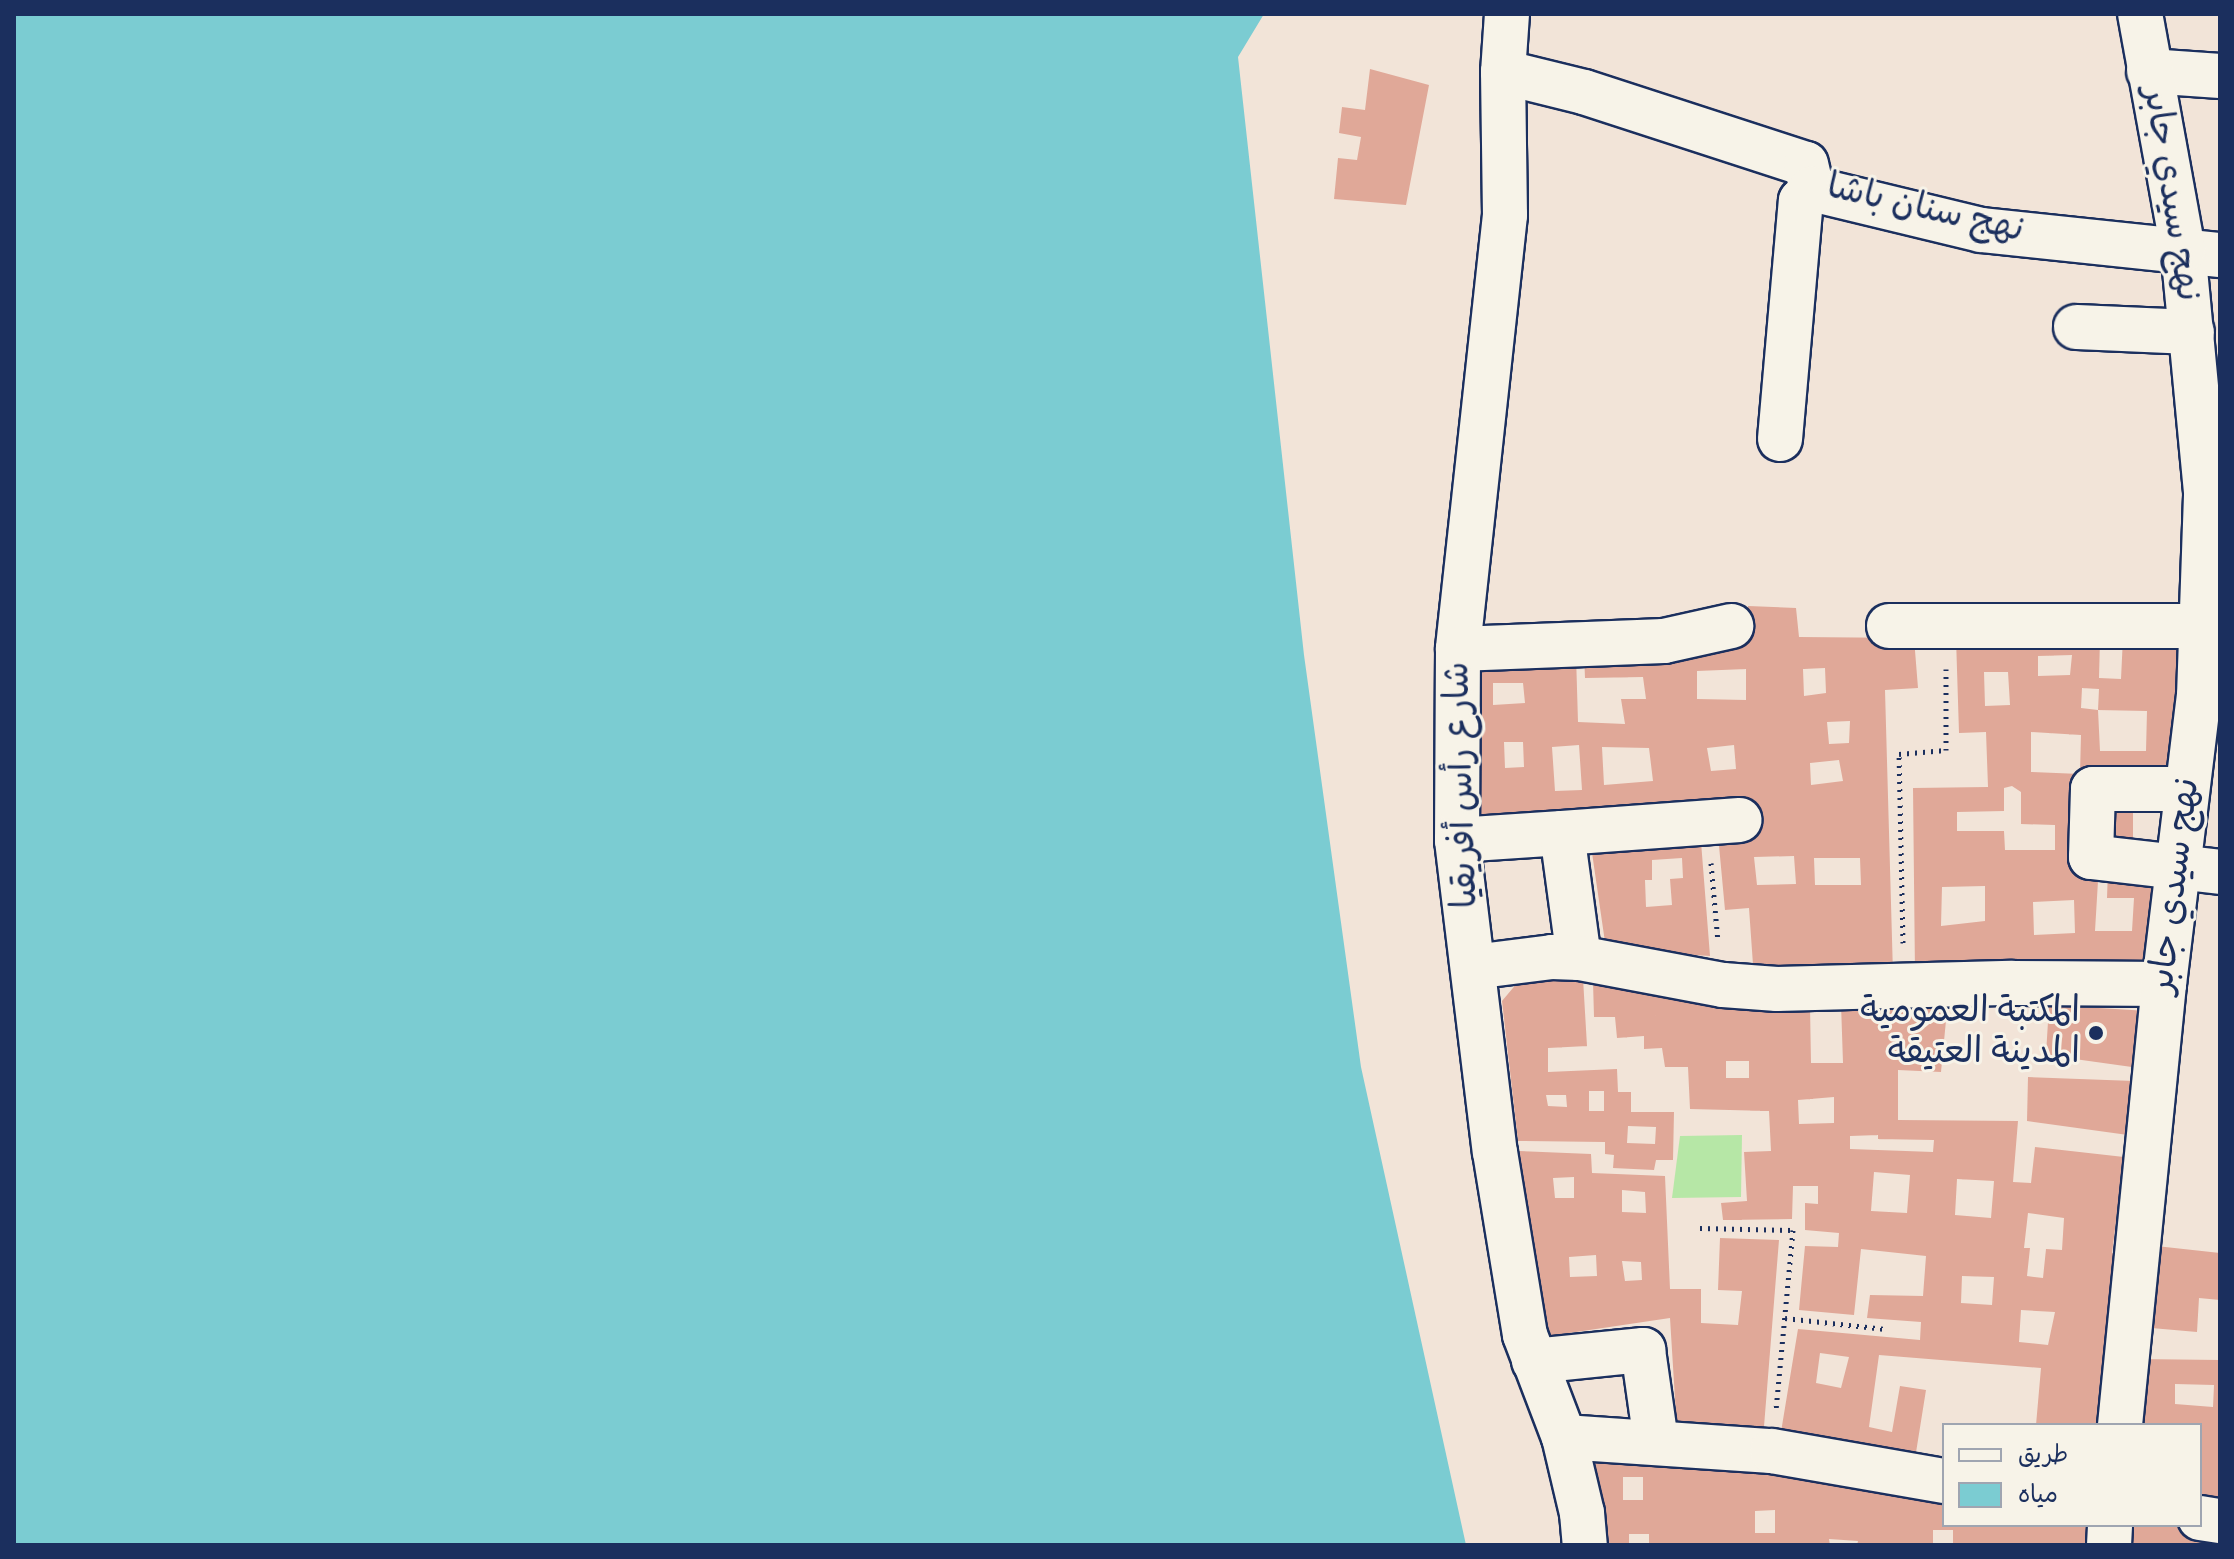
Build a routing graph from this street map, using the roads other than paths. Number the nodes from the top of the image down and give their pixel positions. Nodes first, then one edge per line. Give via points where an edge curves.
1 (1507, 14) edge
2 (2140, 14) edge
3 (2149, 71) junction
4 (1503, 72) junction
5 (2220, 76) edge
6 (1812, 189) junction
7 (2202, 253) edge
8 (2076, 327) dead end
9 (2192, 332) junction
10 (1780, 439) dead end
11 (2213, 494) edge
12 (1731, 626) dead end
13 (1889, 626) dead end
14 (2203, 626) junction
15 (1458, 649) junction
16 (2186, 789) junction
17 (1723, 822) road end
18 (1562, 833) junction
19 (1457, 840) junction
20 (2200, 870) edge
21 (1579, 958) junction
22 (1473, 967) junction
23 (2164, 984) junction
24 (1534, 1361) junction
25 (2120, 1423) edge
26 (1564, 1437) junction
27 (1656, 1441) junction
28 (1942, 1481) edge
29 (1585, 1545) edge

1 - 4 street, شارع رأس أفريقيا
2 - 3 street, نهج سيدي جابر
3 - 5 street
3 - 7 street, نهج سيدي جابر
4 - 6 street, نهج سنان باشا via 1584,92 1806,164
4 - 15 street, شارع رأس أفريقيا via 1505,215
6 - 7 street, نهج سنان باشا via 1981,230
6 - 10 street via 1801,201
7 - 9 street, نهج سيدي جابر
8 - 9 street
9 - 11 street, نهج سيدي جابر
11 - 14 street, نهج سيدي جابر
12 - 15 street via 1664,641
13 - 14 street
14 - 16 street, نهج سيدي جابر
15 - 19 street, شارع رأس أفريقيا
16 - 20 street, نهج سيدي جابر
16 - 20 street via 2093,789 2091,857
17 - 18 street
18 - 19 street
18 - 21 street
19 - 22 street, شارع رأس أفريقيا
20 - 23 street, نهج سيدي جابر
21 - 22 street
21 - 23 street via 1723,985 1777,989
22 - 24 street, شارع رأس أفريقيا via 1495,1152 1525,1335
23 - 25 street, نهج سيدي جابر
24 - 26 street, شارع رأس أفريقيا
24 - 27 street via 1643,1350
26 - 27 street
26 - 29 street, شارع رأس أفريقيا
27 - 28 street via 1772,1451

